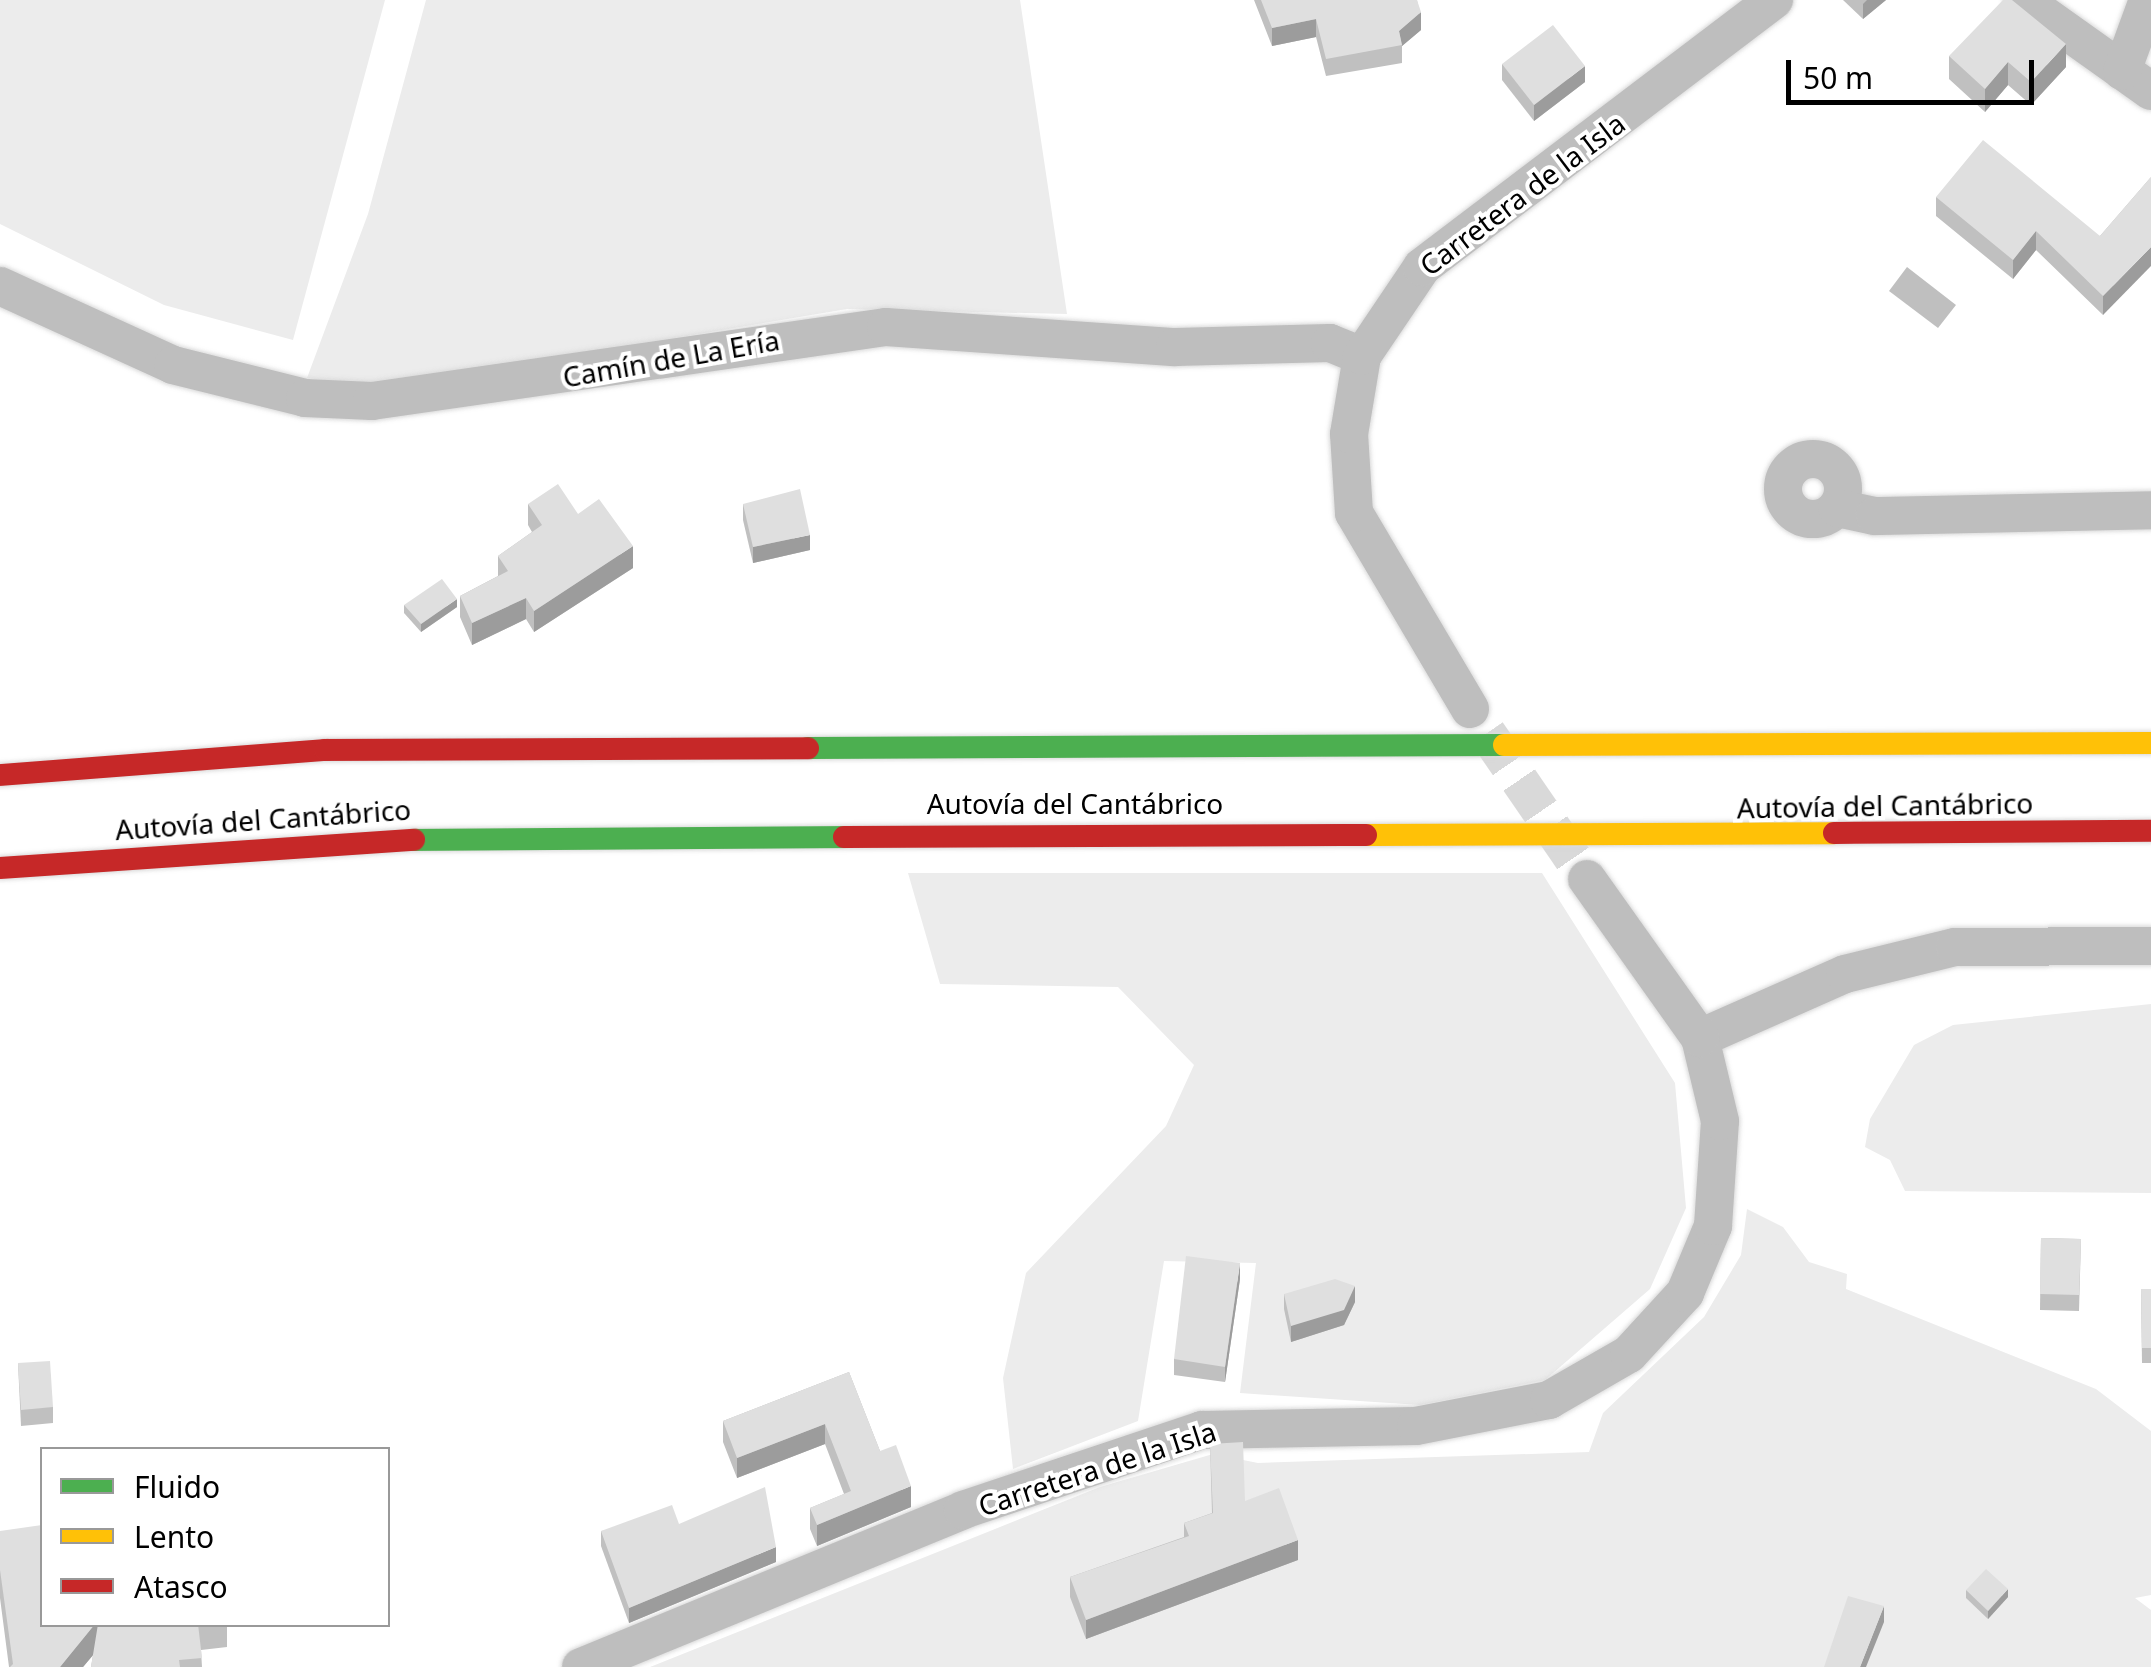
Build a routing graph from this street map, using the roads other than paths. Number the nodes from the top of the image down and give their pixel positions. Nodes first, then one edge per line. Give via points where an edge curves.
1 (1774, 0) edge
2 (2023, 0) edge
3 (2148, 0) edge
4 (2137, 81) edge
5 (0, 286) edge
6 (1362, 356) junction
7 (1837, 508) dead end
8 (2151, 510) edge
9 (1470, 709) tunnel mouth
10 (2151, 727) edge
11 (2151, 744) edge
12 (1930, 748) junction
13 (0, 776) edge
14 (2151, 831) edge
15 (0, 868) edge
16 (1587, 880) tunnel mouth
17 (2151, 946) edge
18 (1700, 1038) junction
19 (581, 1667) edge

1 - 6 street, Carretera de la Isla via 1422,267
2 - 4 street
3 - 4 street
5 - 6 street, Camín de La Ería via 173,366 305,398 372,402 886,328 1174,347 1330,343
6 - 9 street, Carretera de la Isla via 1348,434 1354,513
7 - 8 street via 1875,516
10 - 12 highway
11 - 12 highway, Autovía del Cantábrico
12 - 13 highway, Autovía del Cantábrico via 325,750
14 - 15 highway, Autovía del Cantábrico via 324,840
16 - 18 street, Carretera de la Isla
17 - 18 street via 1936,950 1844,974
18 - 19 street, Carretera de la Isla via 1720,1121 1713,1226 1685,1293 1629,1354 1549,1400 1416,1426 1202,1430 962,1510

